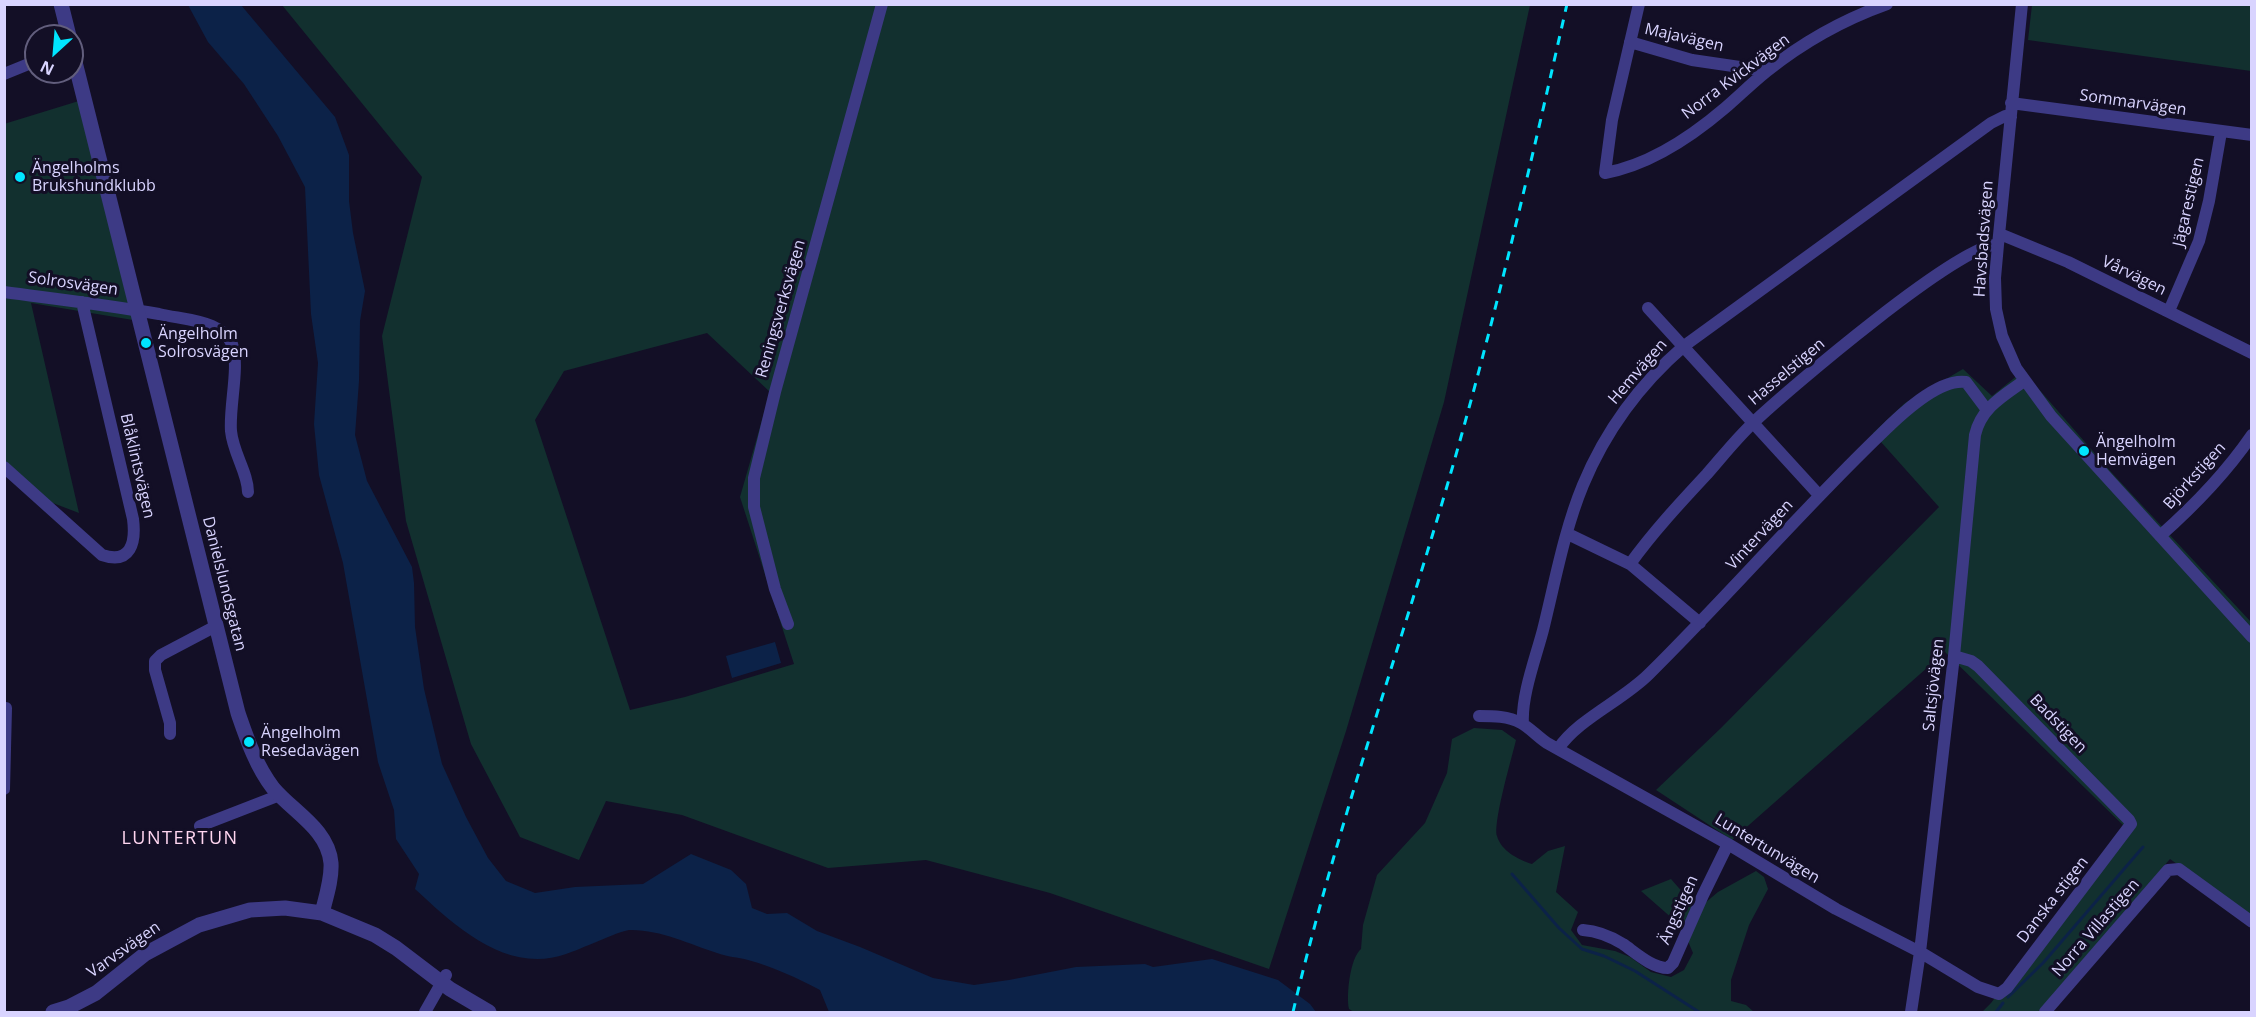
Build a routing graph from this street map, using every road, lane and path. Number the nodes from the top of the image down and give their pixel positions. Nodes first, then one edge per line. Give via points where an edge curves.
1 (61, 4) edge
2 (882, 4) edge
3 (1639, 4) edge
4 (1887, 4) edge
5 (2022, 4) edge
6 (66, 24) edge
7 (1630, 42) junction
8 (24, 66) edge
9 (1767, 71) junction
10 (5, 73) edge
11 (80, 84) edge
12 (2011, 103) junction
13 (2011, 117) junction
14 (2221, 132) junction
15 (2252, 135) edge
16 (1999, 239) junction
17 (4, 291) edge
18 (82, 302) junction
19 (1648, 308) dead end
20 (137, 310) junction
21 (2169, 311) junction
22 (1684, 346) junction
23 (2252, 352) edge
24 (2024, 381) junction
25 (1987, 410) junction
26 (1753, 423) junction
27 (2252, 435) edge
28 (4, 467) edge
29 (248, 492) dead end
30 (1819, 495) junction
31 (1568, 534) junction
32 (2160, 536) junction
33 (1630, 564) junction
34 (1700, 623) junction
35 (788, 624) dead end
36 (216, 626) junction
37 (2252, 637) edge
38 (1954, 656) junction
39 (6, 708) dead end
40 (1479, 716) dead end
41 (1523, 724) junction
42 (170, 734) dead end
43 (1558, 749) junction
44 (4, 789) edge
45 (279, 795) junction
46 (2131, 824) joint
47 (200, 826) dead end
48 (1728, 844) junction
49 (322, 913) junction
50 (2252, 922) edge
51 (1583, 930) dead end
52 (1920, 952) junction
53 (443, 979) junction
54 (1999, 994) joint
55 (53, 1012) edge
56 (425, 1012) edge
57 (489, 1012) edge
58 (1911, 1012) edge
59 (2045, 1012) edge

1 - 6 street
2 - 35 street, Reningsverksvägen via 754,478 754,507
3 - 7 street
4 - 9 street, Norra Kvickvägen via 1860,14
5 - 12 street, Havsbadsvägen
7 - 9 street, Majavägen via 1692,60
7 - 9 street, Norra Kvickvägen via 1612,120 1605,173 1623,170 1671,147 1723,110
8 - 10 street
11 - 20 street, Danielslundsgatan
12 - 13 street, Havsbadsvägen
12 - 14 street, Sommarvägen
13 - 16 street, Havsbadsvägen
13 - 22 street, Hemvägen via 1991,123
14 - 15 street, Sommarvägen
14 - 21 street, Jägarestigen via 2199,241
16 - 21 street, Vårvägen via 2068,262
16 - 24 street, Havsbadsvägen via 1995,278 1998,318 2002,336
16 - 26 street, Hasselstigen via 1904,297
17 - 18 street, Solrosvägen
18 - 20 street, Solrosvägen
18 - 28 street, Blåklintsvägen via 133,519 132,547 118,557 102,555
19 - 22 street
20 - 29 street, Solrosvägen via 211,326 229,338 234,360 232,438
20 - 36 street, Danielslundsgatan
21 - 23 street, Vårvägen
22 - 26 street
22 - 31 street, Hemvägen via 1654,374 1620,417 1583,485
24 - 25 street, Saltsjövägen
24 - 32 street, Havsbadsvägen
25 - 30 street, Vintervägen via 1966,382 1942,386 1894,421
25 - 38 street, Saltsjövägen via 1974,435
26 - 30 street
26 - 33 street, Hasselstigen
27 - 32 street, Björkstigen via 2188,511
30 - 34 street, Vintervägen
31 - 33 street
31 - 41 street, Hemvägen via 1530,680
32 - 37 street, Havsbadsvägen
33 - 34 street
34 - 43 street, Vintervägen via 1647,676 1579,726
36 - 42 street via 155,661
36 - 45 street, Danielslundsgatan via 246,736
38 - 46 street, Badstigen via 1978,666
38 - 52 street, Saltsjövägen
39 - 44 street
40 - 41 street via 1508,718
41 - 43 street, Luntertunvägen
43 - 48 street, Luntertunvägen
45 - 47 street
45 - 49 street, Danielslundsgatan via 317,830 329,853 330,875
46 - 54 street, Danska stigen
48 - 51 street, Ängstigen via 1668,968 1596,931
48 - 52 street, Luntertunvägen via 1836,909
49 - 53 street via 389,943
49 - 55 street, Varvsvägen via 297,908 259,909 199,925 145,954 96,993
50 - 59 street, Norra Villastigen via 2178,869 2168,870
52 - 54 street, Luntertunvägen via 1978,987
52 - 58 street, Saltsjövägen
53 - 56 street
53 - 57 street

